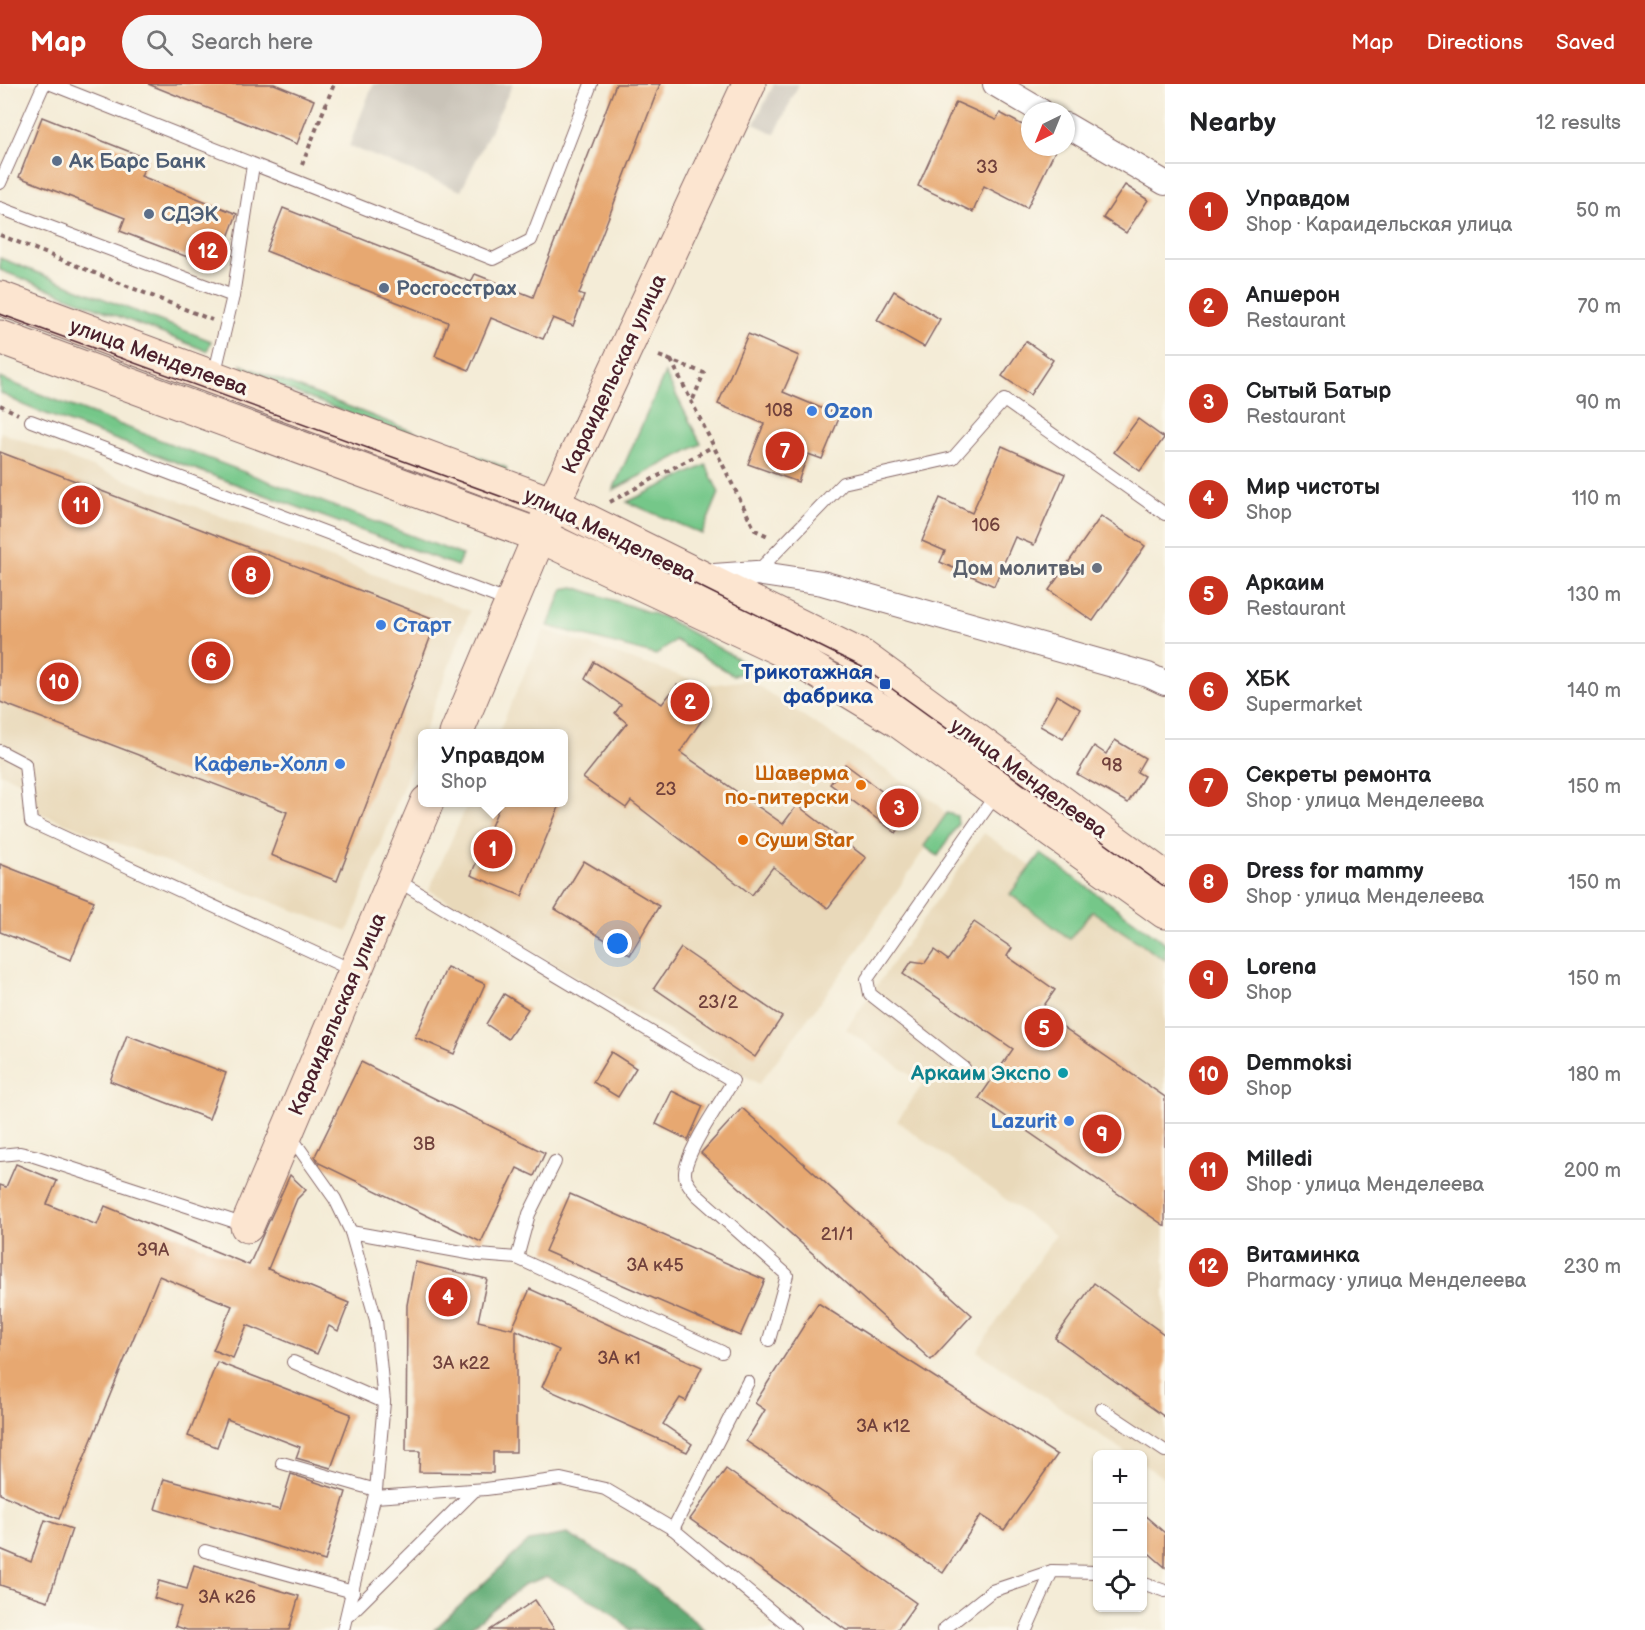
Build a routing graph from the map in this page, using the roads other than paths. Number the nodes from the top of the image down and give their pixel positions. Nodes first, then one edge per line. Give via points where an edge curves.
1 (44, 84) edge
2 (51, 84) edge
3 (591, 84) edge
4 (748, 84) edge
5 (995, 84) edge
6 (1026, 102) edge
7 (1075, 130) edge
8 (253, 165) junction
9 (0, 183) edge
10 (1165, 183) edge
11 (0, 208) edge
12 (233, 296) junction
13 (0, 298) edge
14 (0, 337) edge
15 (213, 378) junction
16 (31, 421) dead end
17 (553, 504) junction
18 (1165, 514) edge
19 (540, 536) junction
20 (756, 573) junction
21 (688, 589) junction
22 (512, 603) junction
23 (1165, 683) edge
24 (458, 729) edge
25 (0, 751) edge
26 (998, 792) junction
27 (425, 807) edge
28 (394, 878) junction
29 (1165, 878) edge
30 (1165, 912) edge
31 (355, 971) junction
32 (964, 1068) dead end
33 (287, 1131) junction
34 (0, 1155) edge
35 (555, 1162) dead end
36 (247, 1226) joint
37 (351, 1232) junction
38 (517, 1258) junction
39 (769, 1340) dead end
40 (722, 1352) dead end
41 (293, 1362) dead end
42 (748, 1382) dead end
43 (384, 1402) junction
44 (1102, 1409) dead end
45 (1165, 1451) edge
46 (282, 1463) dead end
47 (474, 1490) junction
48 (375, 1494) junction
49 (673, 1529) junction
50 (205, 1551) dead end
51 (1052, 1571) junction
52 (1093, 1572) edge
53 (1147, 1584) edge
54 (1165, 1591) edge
55 (353, 1592) junction
56 (348, 1616) junction
57 (343, 1630) edge
58 (794, 1630) edge
59 (943, 1630) edge
60 (1026, 1630) edge

1 - 9 lane
2 - 8 lane
3 - 8 lane via 531,240 493,259
4 - 17 main road, Караидельская улица
5 - 6 street
7 - 10 street
8 - 12 lane
11 - 12 lane
12 - 15 lane
13 - 15 main road, улица Менделеева
14 - 19 main road, улица Менделеева
15 - 17 main road, улица Менделеева
16 - 22 lane
17 - 19 main road, Караидельская улица
17 - 21 main road, улица Менделеева
18 - 20 lane via 1004,400 953,458 843,483
19 - 21 main road, улица Менделеева
19 - 22 main road, Караидельская улица
20 - 21 street
20 - 23 street via 822,583
21 - 26 main road, улица Менделеева via 897,720
21 - 29 main road, улица Менделеева via 863,657
22 - 24 main road, Караидельская улица
25 - 31 lane via 25,764 31,822
26 - 30 main road, улица Менделеева
26 - 32 lane via 867,979 870,994
27 - 28 main road, Караидельская улица
28 - 31 main road, Караидельская улица
28 - 39 lane via 733,1081 696,1142 685,1174 697,1195 787,1275
31 - 33 main road, Караидельская улица
33 - 36 main road, Караидельская улица
33 - 37 lane via 334,1199
34 - 36 lane via 34,1156
35 - 38 lane via 529,1214
37 - 38 lane
37 - 43 lane via 376,1320
38 - 40 lane
41 - 43 lane
42 - 49 lane
43 - 48 lane
44 - 45 lane
46 - 48 lane
47 - 48 lane
47 - 49 lane via 561,1479 605,1489
47 - 56 lane
48 - 55 lane
49 - 58 lane
50 - 55 lane
51 - 52 lane
51 - 59 lane via 992,1591
51 - 60 lane
53 - 54 lane
55 - 56 lane
56 - 57 lane

